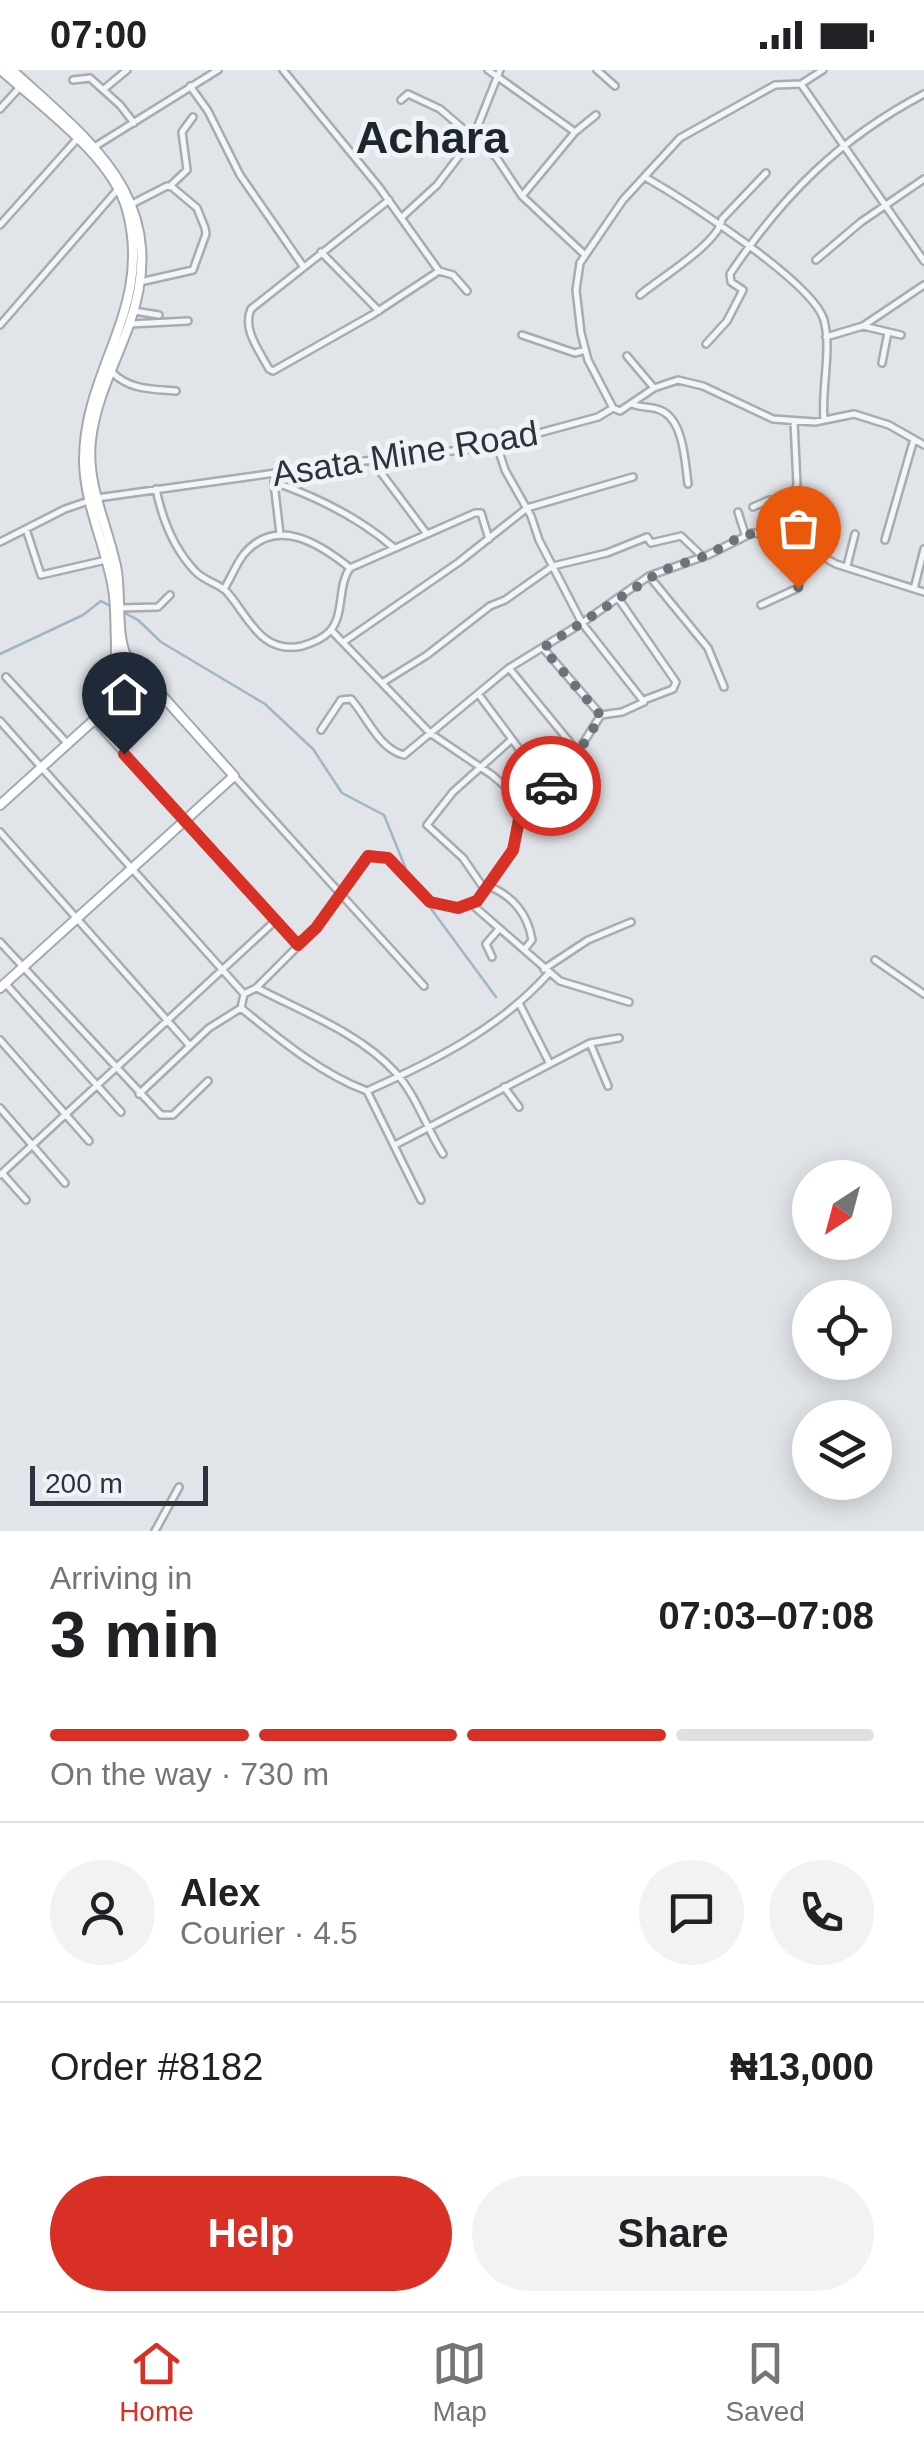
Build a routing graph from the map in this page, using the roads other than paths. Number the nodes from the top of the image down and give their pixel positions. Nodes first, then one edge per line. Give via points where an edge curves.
1 (1, 70) edge
2 (127, 70) edge
3 (218, 70) edge
4 (283, 70) edge
5 (488, 70) edge
6 (597, 70) edge
7 (823, 70) edge
8 (14, 71) edge
9 (498, 73) edge
10 (73, 80) dead end
11 (801, 84) junction
12 (190, 86) junction
13 (616, 86) dead end
14 (20, 87) junction
15 (104, 90) junction
16 (924, 94) edge
17 (401, 100) dead end
18 (0, 109) edge
19 (596, 116) dead end
20 (193, 117) dead end
21 (134, 123) junction
22 (574, 132) junction
23 (79, 137) junction
24 (473, 138) junction
25 (843, 144) junction
26 (91, 149) junction
27 (766, 173) dead end
28 (644, 176) junction
29 (924, 179) edge
30 (170, 186) junction
31 (119, 188) junction
32 (522, 196) junction
33 (389, 200) junction
34 (132, 204) junction
35 (886, 206) junction
36 (401, 218) junction
37 (0, 225) edge
38 (721, 227) junction
39 (748, 247) junction
40 (322, 252) junction
41 (586, 255) junction
42 (816, 260) dead end
43 (924, 261) edge
44 (303, 266) junction
45 (439, 271) junction
46 (140, 282) junction
47 (924, 285) edge
48 (467, 291) dead end
49 (640, 295) dead end
50 (379, 310) junction
51 (134, 311) junction
52 (4, 314) edge
53 (159, 315) dead end
54 (188, 321) dead end
55 (0, 324) edge
56 (130, 324) junction
57 (863, 326) junction
58 (888, 332) junction
59 (522, 334) dead end
60 (900, 335) dead end
61 (826, 338) junction
62 (706, 344) dead end
63 (585, 350) junction
64 (628, 356) dead end
65 (882, 363) dead end
66 (110, 370) junction
67 (654, 388) junction
68 (176, 391) dead end
69 (632, 404) junction
70 (613, 408) junction
71 (824, 420) junction
72 (794, 422) junction
73 (914, 439) junction
74 (496, 445) junction
75 (924, 445) edge
76 (377, 460) junction
77 (633, 476) dead end
78 (272, 478) junction
79 (688, 484) dead end
80 (156, 489) junction
81 (93, 499) junction
82 (794, 501) junction
83 (753, 507) dead end
84 (527, 508) junction
85 (738, 512) dead end
86 (26, 529) junction
87 (280, 534) junction
88 (427, 534) junction
89 (745, 534) junction
90 (855, 534) dead end
91 (786, 536) junction
92 (489, 539) junction
93 (885, 540) dead end
94 (0, 542) edge
95 (393, 548) junction
96 (924, 548) edge
97 (703, 557) junction
98 (106, 560) junction
99 (553, 566) junction
100 (847, 566) junction
101 (350, 568) junction
102 (649, 576) junction
103 (224, 589) junction
104 (914, 589) junction
105 (924, 592) edge
106 (170, 595) dead end
107 (618, 598) junction
108 (761, 605) dead end
109 (119, 610) junction
110 (582, 622) junction
111 (331, 630) junction
112 (345, 642) junction
113 (543, 648) junction
114 (116, 660) junction
115 (129, 660) junction
116 (509, 668) junction
117 (6, 677) dead end
118 (382, 683) junction
119 (724, 686) dead end
120 (480, 695) junction
121 (644, 700) junction
122 (601, 716) junction
123 (94, 720) junction
124 (0, 721) edge
125 (321, 730) dead end
126 (430, 734) junction
127 (511, 740) junction
128 (68, 744) junction
129 (578, 752) junction
130 (526, 758) dead end
131 (480, 767) junction
132 (42, 768) junction
133 (234, 776) junction
134 (0, 805) edge
135 (522, 805) junction
136 (185, 822) junction
137 (0, 832) edge
138 (132, 869) junction
139 (487, 888) junction
140 (342, 893) junction
141 (477, 901) junction
142 (78, 918) junction
143 (275, 922) junction
144 (631, 922) dead end
145 (499, 929) junction
146 (0, 942) edge
147 (298, 945) junction
148 (523, 950) junction
149 (492, 957) dead end
150 (875, 960) dead end
151 (23, 967) junction
152 (222, 970) junction
153 (546, 971) junction
154 (3, 985) edge
155 (424, 986) dead end
156 (256, 988) junction
157 (244, 994) junction
158 (924, 994) edge
159 (628, 1002) dead end
160 (520, 1005) junction
161 (241, 1008) junction
162 (168, 1020) junction
163 (619, 1038) dead end
164 (0, 1040) edge
165 (590, 1043) junction
166 (190, 1046) junction
167 (550, 1062) junction
168 (115, 1068) junction
169 (400, 1076) junction
170 (208, 1081) dead end
171 (98, 1084) junction
172 (608, 1086) dead end
173 (504, 1087) junction
174 (366, 1091) junction
175 (139, 1094) junction
176 (519, 1107) dead end
177 (0, 1108) edge
178 (121, 1112) dead end
179 (66, 1114) junction
180 (428, 1129) junction
181 (90, 1141) dead end
182 (394, 1144) junction
183 (34, 1146) junction
184 (443, 1154) dead end
185 (1, 1173) edge
186 (65, 1183) dead end
187 (26, 1200) dead end
188 (421, 1200) dead end
189 (179, 1487) dead end
190 (155, 1531) edge

1 - 14 main road
2 - 15 street
3 - 12 street
4 - 33 street
5 - 9 street
6 - 13 street
7 - 11 street
8 - 23 main road
9 - 22 street
9 - 24 street
10 - 15 street via 87,77
11 - 25 street
11 - 28 street via 775,85 692,130
12 - 21 street
12 - 44 street
14 - 18 street
14 - 23 main road
15 - 21 street
16 - 25 street
17 - 24 street via 408,94 432,104
19 - 22 street
20 - 30 street via 182,132 187,170
21 - 26 street
22 - 32 street
23 - 26 main road
23 - 37 street
24 - 32 street via 496,157
24 - 36 street
25 - 35 street
25 - 39 street
26 - 31 main road
26 - 34 main road via 122,180
27 - 38 street
28 - 38 street
28 - 41 street
29 - 35 street
30 - 34 street
30 - 46 street via 196,208 206,234 193,270
31 - 52 street
31 - 81 main road via 129,216 133,280 88,422 84,464
32 - 41 street
33 - 36 street
33 - 40 street
34 - 46 main road
35 - 42 street
35 - 43 street
36 - 45 street
38 - 39 street
38 - 49 street
39 - 61 street via 818,305
39 - 62 street via 729,278 743,290 728,321
40 - 44 street
40 - 50 street
41 - 63 street via 576,284
44 - 50 street via 247,315 270,370
45 - 48 street
45 - 50 street
46 - 51 main road
47 - 57 street
51 - 53 street
51 - 56 main road
52 - 55 street
54 - 56 street
56 - 66 main road
57 - 58 street
57 - 61 street
58 - 60 street
58 - 65 street
59 - 63 street via 563,350
61 - 71 street
63 - 70 street
64 - 67 street
66 - 68 street via 127,384
66 - 81 main road via 91,441
67 - 69 street, Asata Mine Road
67 - 72 street via 686,381 756,413
69 - 70 street, Asata Mine Road
69 - 79 street via 659,409 670,419 682,442
70 - 74 street, Asata Mine Road
71 - 72 street
71 - 73 street via 854,414
72 - 82 street
73 - 75 street
73 - 93 street
74 - 76 street, Asata Mine Road
74 - 84 street
76 - 78 street, Asata Mine Road
76 - 88 street
77 - 84 street
78 - 80 street, Asata Mine Road
78 - 87 street
78 - 95 street via 360,522
80 - 81 street, Asata Mine Road
80 - 103 street via 178,546 196,572
81 - 86 street, Asata Mine Road
81 - 98 main road
81 - 109 main road via 117,569
82 - 83 street
82 - 91 street
84 - 92 street
84 - 99 street
85 - 89 street
86 - 94 street, Asata Mine Road
86 - 98 street via 40,576
87 - 101 street via 311,542
87 - 103 street via 252,545
88 - 92 street via 475,513
88 - 95 street
89 - 91 street
89 - 97 street
90 - 100 street
91 - 100 street
91 - 108 street via 798,588
92 - 112 street
95 - 101 street
96 - 104 street
97 - 99 street via 684,536 651,543 647,537
97 - 102 street
98 - 109 main road
99 - 110 street
99 - 118 street
100 - 104 street
101 - 111 street
102 - 107 street
102 - 119 street via 708,648
103 - 111 street via 268,642 296,647
104 - 105 street
106 - 109 street via 158,607
107 - 110 street
107 - 121 street via 676,682
109 - 114 main road
109 - 115 main road
110 - 113 street
110 - 121 street
111 - 112 street
112 - 118 street
113 - 116 street
113 - 122 street
114 - 115 main road
114 - 123 main road via 111,694
115 - 133 main road
116 - 120 street
116 - 129 street
117 - 128 street
118 - 126 street
120 - 126 street
120 - 127 street
121 - 122 street
122 - 129 street
123 - 128 main road
123 - 136 street
124 - 132 street
125 - 126 street via 346,698 399,755
126 - 131 street
127 - 130 street
127 - 131 street
128 - 132 main road
129 - 135 street via 564,773
131 - 135 street
131 - 139 street via 426,825
132 - 134 main road
132 - 138 street
133 - 136 main road
133 - 140 street
135 - 139 street via 513,850
136 - 138 main road
136 - 143 street
137 - 142 street
138 - 142 main road
138 - 152 street
139 - 141 street
139 - 148 street via 507,893 528,926 532,940
140 - 141 street via 368,856 388,858 430,902 458,908
140 - 147 street
140 - 155 street
141 - 145 street via 476,908
142 - 151 main road
142 - 162 street
143 - 147 street
143 - 152 street
144 - 153 street via 588,940
145 - 148 street
145 - 149 street via 486,944
146 - 151 street
147 - 156 street
148 - 153 street
150 - 158 street
151 - 154 main road
151 - 168 street
152 - 157 street
152 - 162 street
153 - 159 street via 574,988
153 - 160 street
154 - 171 street
156 - 157 street
156 - 169 street via 348,1036
157 - 161 street
160 - 167 street
160 - 169 street
161 - 166 street
161 - 174 street
162 - 166 street
162 - 168 street
163 - 165 street
164 - 179 street
165 - 167 street
165 - 172 street
166 - 175 street
167 - 173 street
168 - 171 street
168 - 175 street
169 - 174 street
169 - 180 street
170 - 175 street via 170,1116
171 - 178 street
171 - 179 street
173 - 176 street
173 - 180 street
174 - 182 street
177 - 183 street
179 - 181 street
179 - 183 street
180 - 182 street
180 - 184 street
182 - 188 street
183 - 185 street
183 - 186 street
185 - 187 street
189 - 190 street

